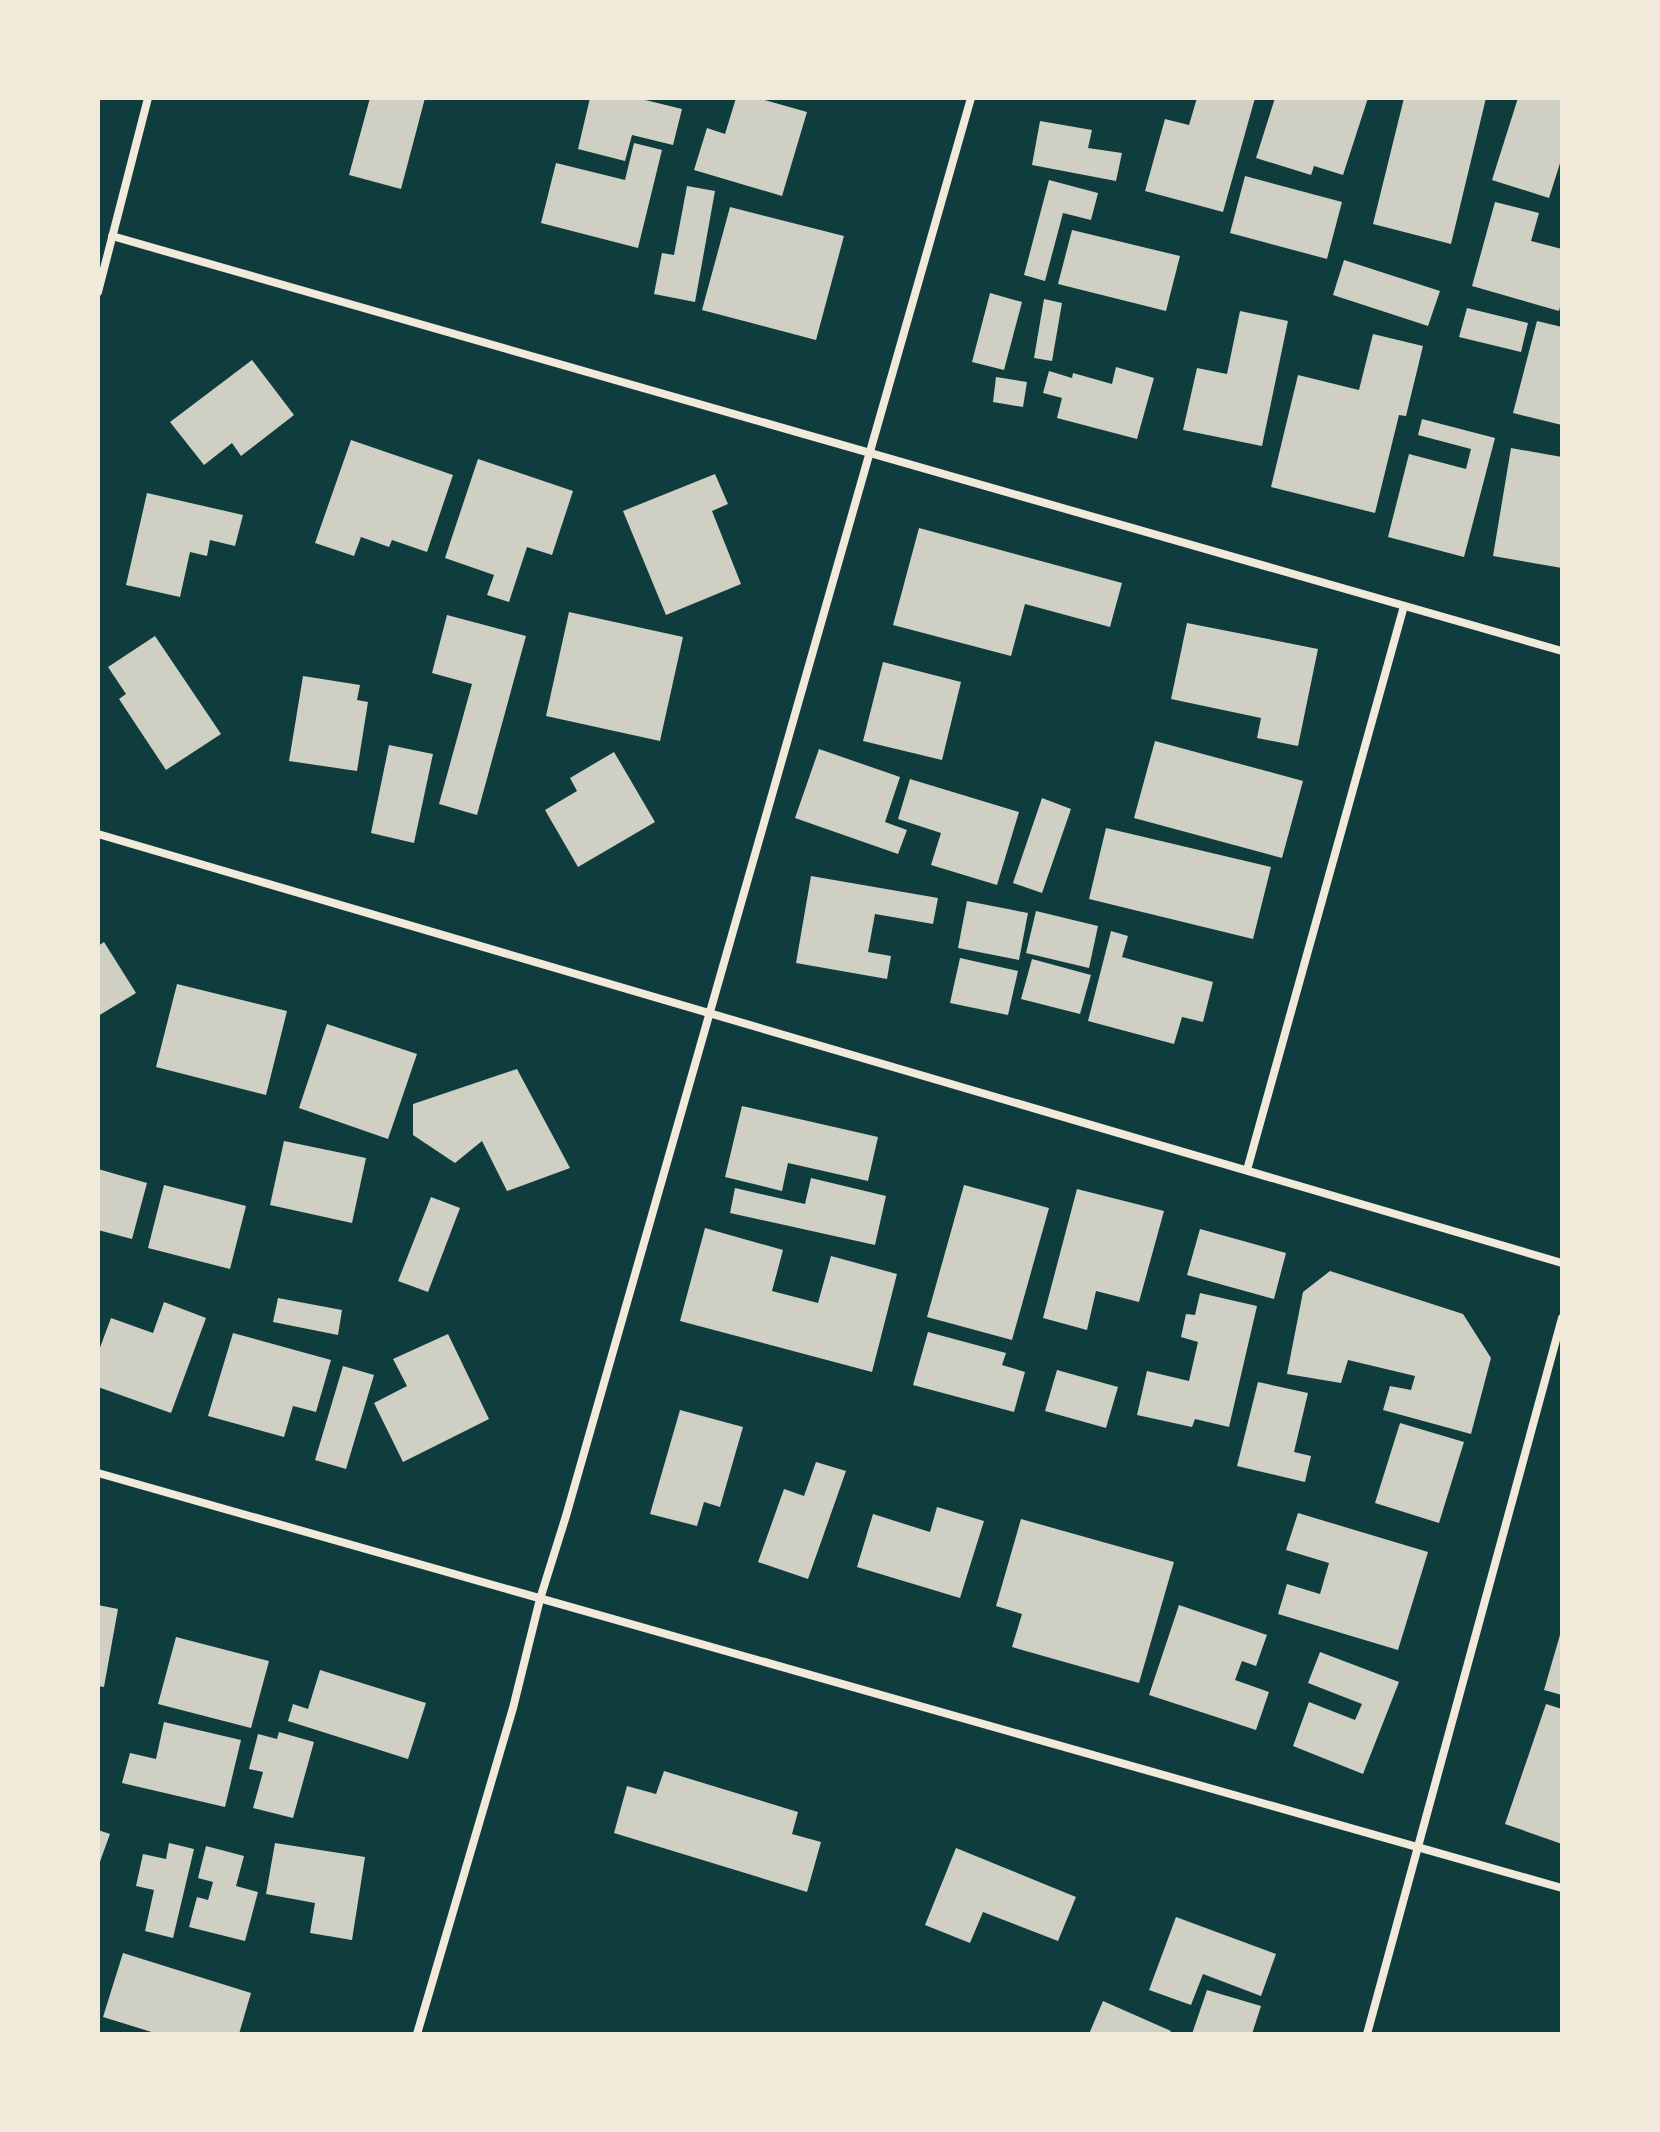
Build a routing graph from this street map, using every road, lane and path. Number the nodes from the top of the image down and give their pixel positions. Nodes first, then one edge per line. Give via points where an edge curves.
1 (148, 98) edge
2 (971, 98) edge
3 (112, 236) junction
4 (98, 292) edge
5 (869, 453) junction
6 (1404, 606) junction
7 (1562, 651) edge
8 (98, 834) edge
9 (709, 1013) junction
10 (1247, 1170) junction
11 (1562, 1263) edge
12 (1562, 1318) edge
13 (98, 1473) edge
14 (540, 1599) junction
15 (1417, 1847) junction
16 (1562, 1888) edge
17 (417, 2034) edge
18 (1367, 2034) edge

1 - 3 street
2 - 5 street
3 - 4 street
3 - 5 street
5 - 6 street
5 - 9 street
6 - 7 street
6 - 10 street
8 - 9 street
9 - 10 street
9 - 14 street
10 - 11 street
12 - 15 street
13 - 14 street
14 - 15 street
14 - 17 street
15 - 16 street
15 - 18 street

